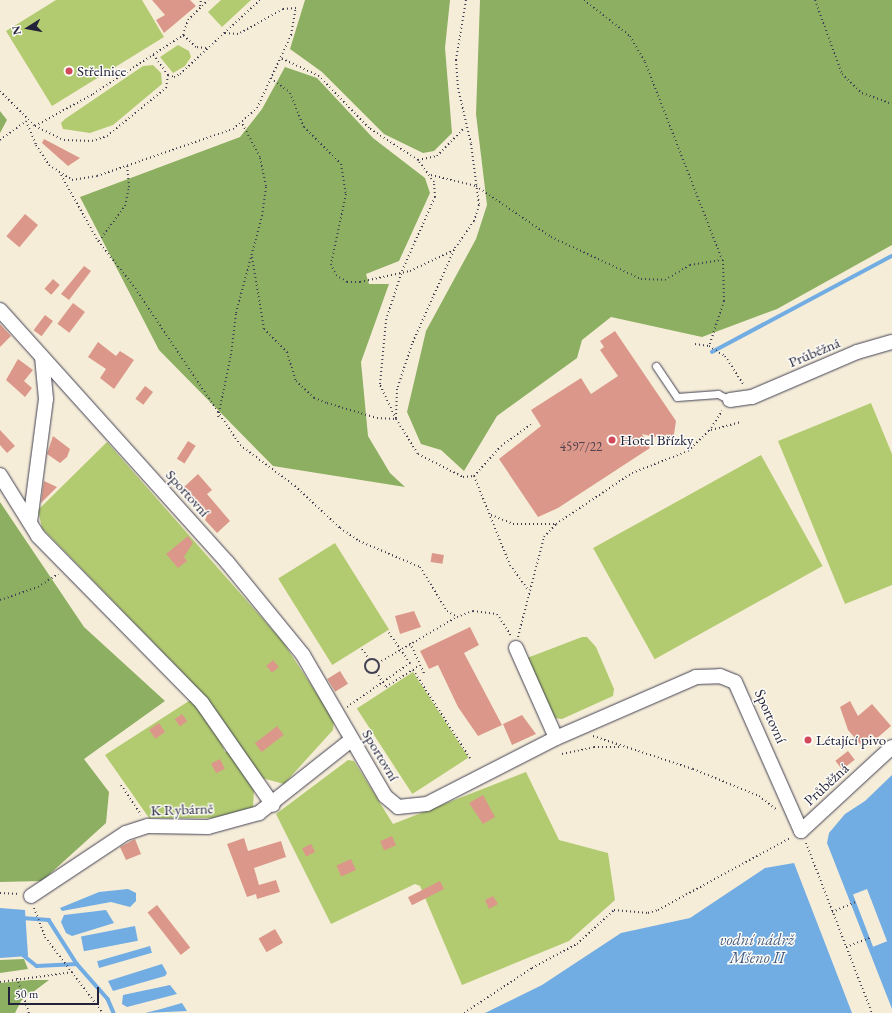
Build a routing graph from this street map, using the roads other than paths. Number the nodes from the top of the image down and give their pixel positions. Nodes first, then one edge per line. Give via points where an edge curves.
1 (0, 310) edge
2 (892, 342) edge
3 (42, 357) junction
4 (656, 366) dead end
5 (730, 400) joint
6 (0, 475) edge
7 (30, 522) junction
8 (516, 648) road end
9 (556, 738) junction
10 (351, 740) junction
11 (892, 747) edge
12 (273, 805) junction
13 (801, 831) joint
14 (31, 896) dead end

1 - 3 street, Sportovní
2 - 5 street, Průběžná via 857,352 752,397
3 - 7 street via 46,399
3 - 10 street, Sportovní via 227,562 303,655
4 - 5 lane via 677,397 718,394
6 - 7 street
7 - 12 street via 38,536 202,703
8 - 9 street
9 - 10 street, Sportovní via 427,804 405,808 385,796
9 - 13 street, Sportovní via 696,677 720,676 735,682
10 - 12 street, K Rybárně
11 - 13 street, Průběžná
12 - 14 street, K Rybárně via 224,824 148,826 126,833

